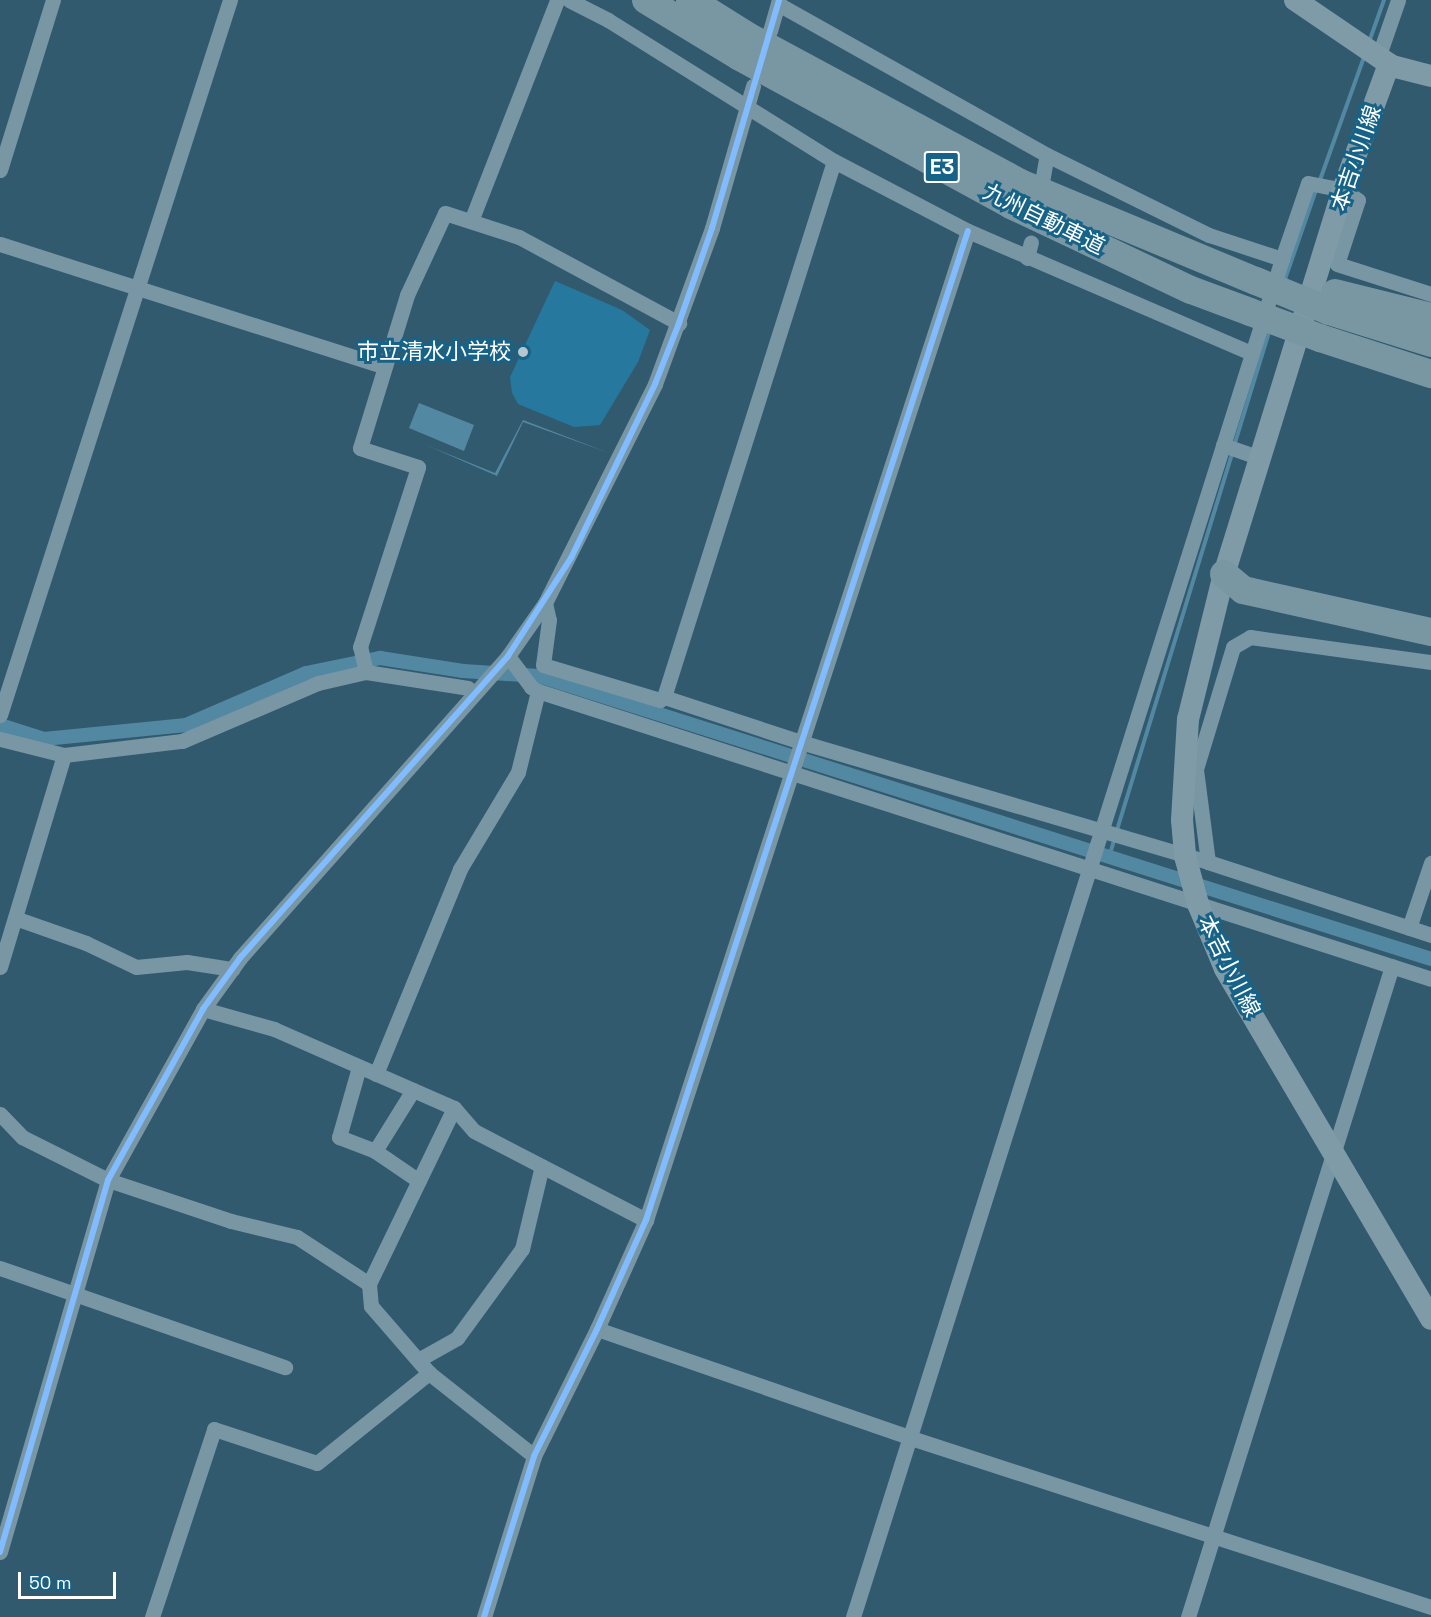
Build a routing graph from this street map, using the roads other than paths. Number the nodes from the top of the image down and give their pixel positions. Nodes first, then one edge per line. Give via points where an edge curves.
1 (53, 0) edge
2 (230, 0) edge
3 (557, 0) edge
4 (569, 0) edge
5 (646, 0) edge
6 (690, 0) edge
7 (1295, 0) edge
8 (1398, 0) edge
9 (779, 2) edge
10 (770, 31) dead end
11 (1384, 59) junction
12 (1431, 76) edge
13 (753, 86) dead end
14 (746, 105) junction
15 (1047, 155) junction
16 (834, 161) junction
17 (0, 170) edge
18 (1042, 182) dead end
19 (1343, 190) junction
20 (471, 221) junction
21 (968, 231) junction
22 (1031, 242) dead end
23 (0, 244) edge
24 (1027, 258) junction
25 (1266, 270) junction
26 (137, 289) junction
27 (1431, 294) edge
28 (1332, 302) junction
29 (1431, 317) edge
30 (679, 323) junction
31 (1431, 343) edge
32 (1251, 353) junction
33 (1364, 355) junction
34 (382, 366) junction
35 (1431, 374) edge
36 (1431, 381) edge
37 (1223, 445) junction
38 (1261, 447) junction
39 (1224, 574) junction
40 (545, 603) junction
41 (1431, 616) edge
42 (1431, 632) edge
43 (511, 660) junction
44 (1431, 662) edge
45 (366, 670) junction
46 (468, 688) dead end
47 (538, 691) junction
48 (664, 697) junction
49 (0, 715) edge
50 (0, 739) edge
51 (804, 743) junction
52 (64, 755) junction
53 (794, 772) junction
54 (1103, 833) junction
55 (1185, 856) junction
56 (1208, 862) junction
57 (1431, 863) edge
58 (1091, 868) junction
59 (1198, 904) junction
60 (15, 918) junction
61 (1409, 928) junction
62 (1431, 935) edge
63 (1392, 966) junction
64 (0, 967) edge
65 (232, 969) junction
66 (1431, 979) edge
67 (203, 1009) junction
68 (359, 1067) junction
69 (375, 1074) junction
70 (413, 1090) junction
71 (454, 1108) junction
72 (0, 1114) edge
73 (375, 1151) junction
74 (1335, 1154) junction
75 (542, 1166) junction
76 (108, 1180) junction
77 (419, 1181) junction
78 (646, 1220) junction
79 (0, 1268) edge
80 (369, 1284) junction
81 (72, 1294) junction
82 (1431, 1319) edge
83 (597, 1329) junction
84 (418, 1360) junction
85 (285, 1367) dead end
86 (429, 1373) junction
87 (911, 1438) junction
88 (534, 1456) junction
89 (1214, 1537) junction
90 (0, 1552) edge
91 (1431, 1607) edge
92 (152, 1617) edge
93 (484, 1617) edge
94 (853, 1617) edge
95 (1188, 1617) edge

1 - 17 street
2 - 26 street
3 - 20 street
4 - 14 street
5 - 33 highway, 九州自動車道 / E3, bridge via 740,57 1011,205 1191,290
6 - 25 highway, 九州自動車道 / E3 via 751,38 1020,183 1121,228
7 - 11 main road
8 - 11 street
9 - 10 street
9 - 15 street
11 - 12 main road
11 - 19 main road, 本吉小川線
13 - 14 street
14 - 16 street
14 - 30 street via 712,228
15 - 18 street
15 - 25 street via 1209,235
16 - 21 street
16 - 48 street
19 - 25 street via 1308,183
19 - 27 street via 1358,200 1337,264
19 - 38 main road, 本吉小川線
20 - 30 street via 519,237
20 - 34 street via 445,213 407,295
21 - 24 street
21 - 51 street
22 - 24 street
23 - 26 street
24 - 32 street
25 - 28 highway, 九州自動車道 / E3, bridge
25 - 32 street
26 - 34 street
26 - 49 street
28 - 29 highway
28 - 31 highway, 九州自動車道 / E3
30 - 40 street via 655,384
32 - 37 street
33 - 35 highway, 九州自動車道 / E3
33 - 36 highway
34 - 45 street via 360,448 418,467 361,651
37 - 38 street
37 - 54 street
38 - 39 main road, 本吉小川線
39 - 41 highway via 1247,571
39 - 42 highway via 1242,590
39 - 55 main road, 本吉小川線 via 1188,719 1181,783
40 - 43 street
40 - 48 street via 549,620 543,665 660,700
43 - 47 street
43 - 65 street
44 - 56 street via 1250,637 1233,647 1196,769
45 - 46 street
45 - 52 street via 318,682 182,741
47 - 53 street
47 - 69 street via 518,772 460,869
48 - 51 street
50 - 52 street
51 - 53 street
51 - 54 street
52 - 60 street
53 - 58 street
53 - 78 street
54 - 55 street
54 - 58 street
55 - 56 street
55 - 59 main road, 本吉小川線
56 - 61 street
57 - 61 street
58 - 59 street
58 - 87 street
59 - 63 street
59 - 74 main road, 本吉小川線 via 1225,969
60 - 64 street
60 - 65 street via 86,943 136,967 187,962
61 - 62 street
63 - 66 street
63 - 74 street
65 - 67 street
67 - 68 street via 274,1029
67 - 76 street
68 - 69 street
68 - 73 street via 339,1137
69 - 70 street
70 - 71 street
70 - 73 street
71 - 75 street via 474,1131
71 - 77 street
72 - 76 street via 22,1137
73 - 77 street
74 - 82 main road, 本吉小川線
74 - 89 street
75 - 78 street
75 - 84 street via 534,1209 516,1258 457,1338
76 - 80 street via 231,1221 297,1237
76 - 81 street
77 - 80 street
78 - 83 street
79 - 81 street
80 - 84 street via 371,1306
81 - 85 street
81 - 90 street via 23,1483
83 - 87 street
83 - 88 street
84 - 86 street
86 - 88 street
86 - 92 street via 317,1463 213,1429
87 - 89 street
87 - 94 street
88 - 93 street
89 - 91 street
89 - 95 street

